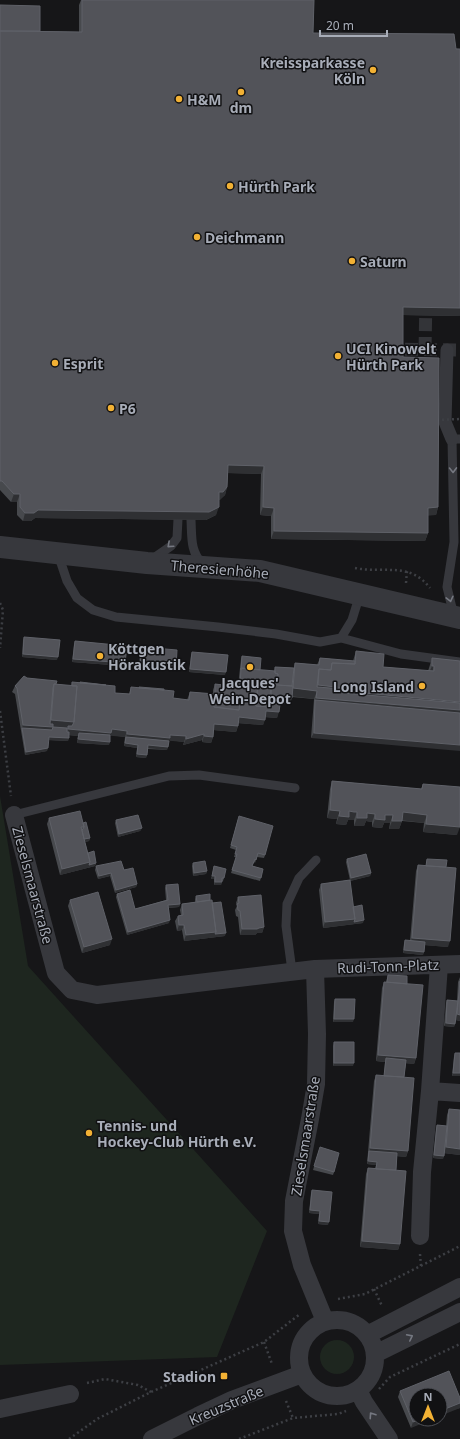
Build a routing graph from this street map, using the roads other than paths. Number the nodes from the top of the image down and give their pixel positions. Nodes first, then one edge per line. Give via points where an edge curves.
1 (446, 350) dead end
2 (456, 439) edge
3 (178, 519) edge
4 (191, 520) edge
5 (0, 547) edge
6 (58, 554) junction
7 (147, 563) junction
8 (205, 566) junction
9 (360, 594) junction
10 (458, 615) edge
11 (341, 638) junction
12 (460, 662) edge
13 (295, 788) dead end
14 (14, 814) joint
15 (316, 860) dead end
16 (460, 964) edge
17 (439, 965) junction
18 (315, 969) junction
19 (292, 971) junction
20 (430, 1091) junction
21 (460, 1093) edge
22 (420, 1236) dead end
23 (460, 1287) edge
24 (460, 1312) edge
25 (321, 1313) junction
26 (367, 1335) junction
27 (375, 1354) junction
28 (302, 1374) junction
29 (358, 1390) junction
30 (70, 1394) road end
31 (0, 1409) edge
32 (152, 1439) edge
33 (389, 1439) edge

1 - 2 street via 445,422
2 -> 10 lane via 454,542 446,587
3 -> 7 lane via 177,538
4 - 8 lane via 196,557
5 - 6 street, Theresienhöhe
6 - 7 street, Theresienhöhe
6 - 11 lane via 67,581 78,598 93,610 116,617 276,634 320,642
7 - 8 street, Theresienhöhe
8 - 9 street, Theresienhöhe via 260,571
9 - 10 street, Theresienhöhe
9 - 11 lane via 352,620
11 - 12 lane via 401,654
13 - 14 lane, Zieselsmaarstraße via 199,775 169,776
14 - 19 street, Zieselsmaarstraße via 56,973 72,990 97,995
15 - 19 lane via 299,878 287,904 286,926
16 - 17 street, Rudi-Tonn-Platz
17 - 18 street, Rudi-Tonn-Platz
17 - 20 street
18 - 19 street, Zieselsmaarstraße
18 - 25 street, Zieselsmaarstraße via 316,1084 294,1201 293,1231 302,1265
20 - 21 street
20 - 22 street via 422,1172
23 - 26 street
27 -> 24 street
25 - 26 street via 336,1320 348,1321
25 - 28 street via 314,1327 306,1335 298,1353 298,1364
26 - 27 street
27 - 29 street via 369,1379
28 - 29 street via 316,1391 327,1395 340,1396
28 - 32 street, Kreuzstraße via 232,1400
33 -> 29 street
30 - 31 street

